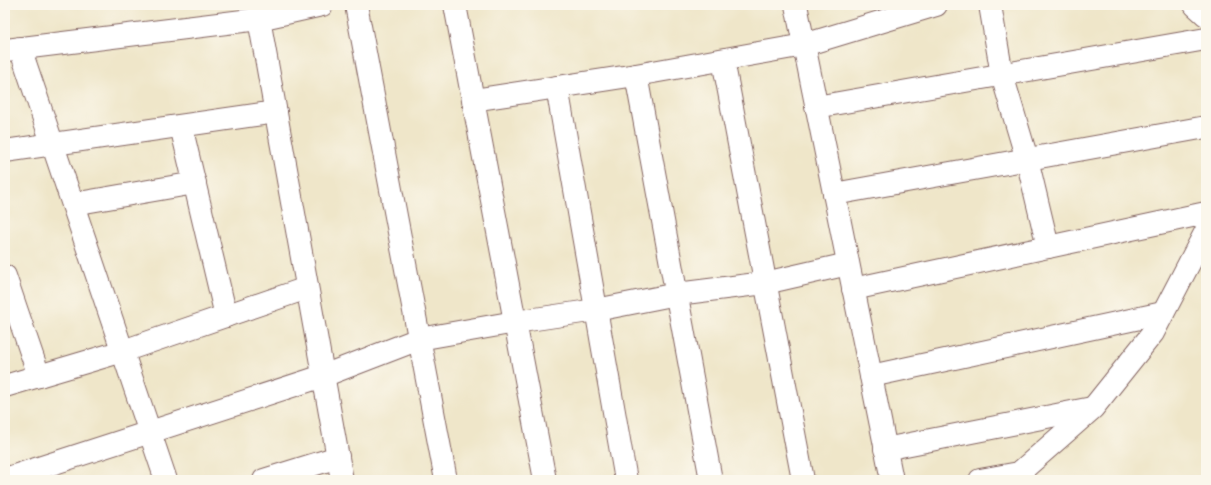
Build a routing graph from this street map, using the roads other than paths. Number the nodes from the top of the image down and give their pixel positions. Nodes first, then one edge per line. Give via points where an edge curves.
1 (322, 5) edge
2 (356, 5) edge
3 (455, 5) edge
4 (796, 5) edge
5 (936, 5) edge
6 (990, 5) edge
7 (1195, 5) edge
8 (1206, 15) edge
9 (259, 19) junction
10 (1206, 39) edge
11 (804, 45) junction
12 (13, 49) edge
13 (723, 60) junction
14 (1002, 74) junction
15 (636, 75) junction
16 (557, 87) junction
17 (473, 100) junction
18 (816, 107) junction
19 (276, 112) junction
20 (182, 126) junction
21 (1206, 126) edge
22 (53, 145) junction
23 (5, 151) edge
24 (1027, 159) junction
25 (195, 183) junction
26 (834, 194) junction
27 (73, 204) junction
28 (1206, 213) edge
29 (1206, 231) edge
30 (1048, 247) junction
31 (848, 264) junction
32 (5, 276) edge
33 (765, 282) junction
34 (308, 288) junction
35 (853, 289) junction
36 (677, 294) junction
37 (596, 310) junction
38 (1164, 313) junction
39 (226, 316) junction
40 (515, 322) junction
41 (419, 339) junction
42 (123, 351) junction
43 (39, 376) junction
44 (323, 376) junction
45 (871, 376) junction
46 (5, 386) edge
47 (1093, 408) junction
48 (150, 433) junction
49 (885, 449) junction
50 (338, 457) junction
51 (5, 479) edge
52 (166, 480) edge
53 (264, 480) edge
54 (342, 480) edge
55 (446, 480) edge
56 (545, 480) edge
57 (626, 480) edge
58 (712, 480) edge
59 (802, 480) edge
60 (892, 480) edge
61 (980, 480) edge

1 - 9 street
2 - 41 street
3 - 17 street
4 - 11 street
5 - 11 street
6 - 14 street
7 - 8 street
9 - 12 street
9 - 19 street
10 - 14 street
11 - 13 street
11 - 18 street
12 - 22 street
13 - 15 street
13 - 33 street
14 - 18 street
14 - 24 street
15 - 16 street
15 - 36 street
16 - 17 street
16 - 37 street
17 - 40 street
18 - 26 street
19 - 20 street
19 - 34 street
20 - 22 street
20 - 25 street
21 - 24 street
22 - 23 street
22 - 27 street
24 - 26 street
24 - 30 street
25 - 27 street
25 - 39 street
26 - 31 street
27 - 42 street
28 - 30 street
29 - 38 street
30 - 35 street
31 - 33 street
31 - 35 street
32 - 43 street
33 - 36 street
33 - 59 street
34 - 39 street
34 - 44 street
35 - 45 street
36 - 37 street
36 - 58 street
37 - 40 street
37 - 57 street
38 - 45 street
38 - 47 street via 1153,333
39 - 42 street
40 - 41 street
40 - 56 street
41 - 44 street
41 - 55 street
42 - 43 street
42 - 48 street
43 - 46 street
44 - 48 street
44 - 50 street
45 - 49 street
47 - 49 street
47 - 61 street via 1019,473
48 - 51 street
48 - 52 street
49 - 60 street
50 - 53 street
50 - 54 street

